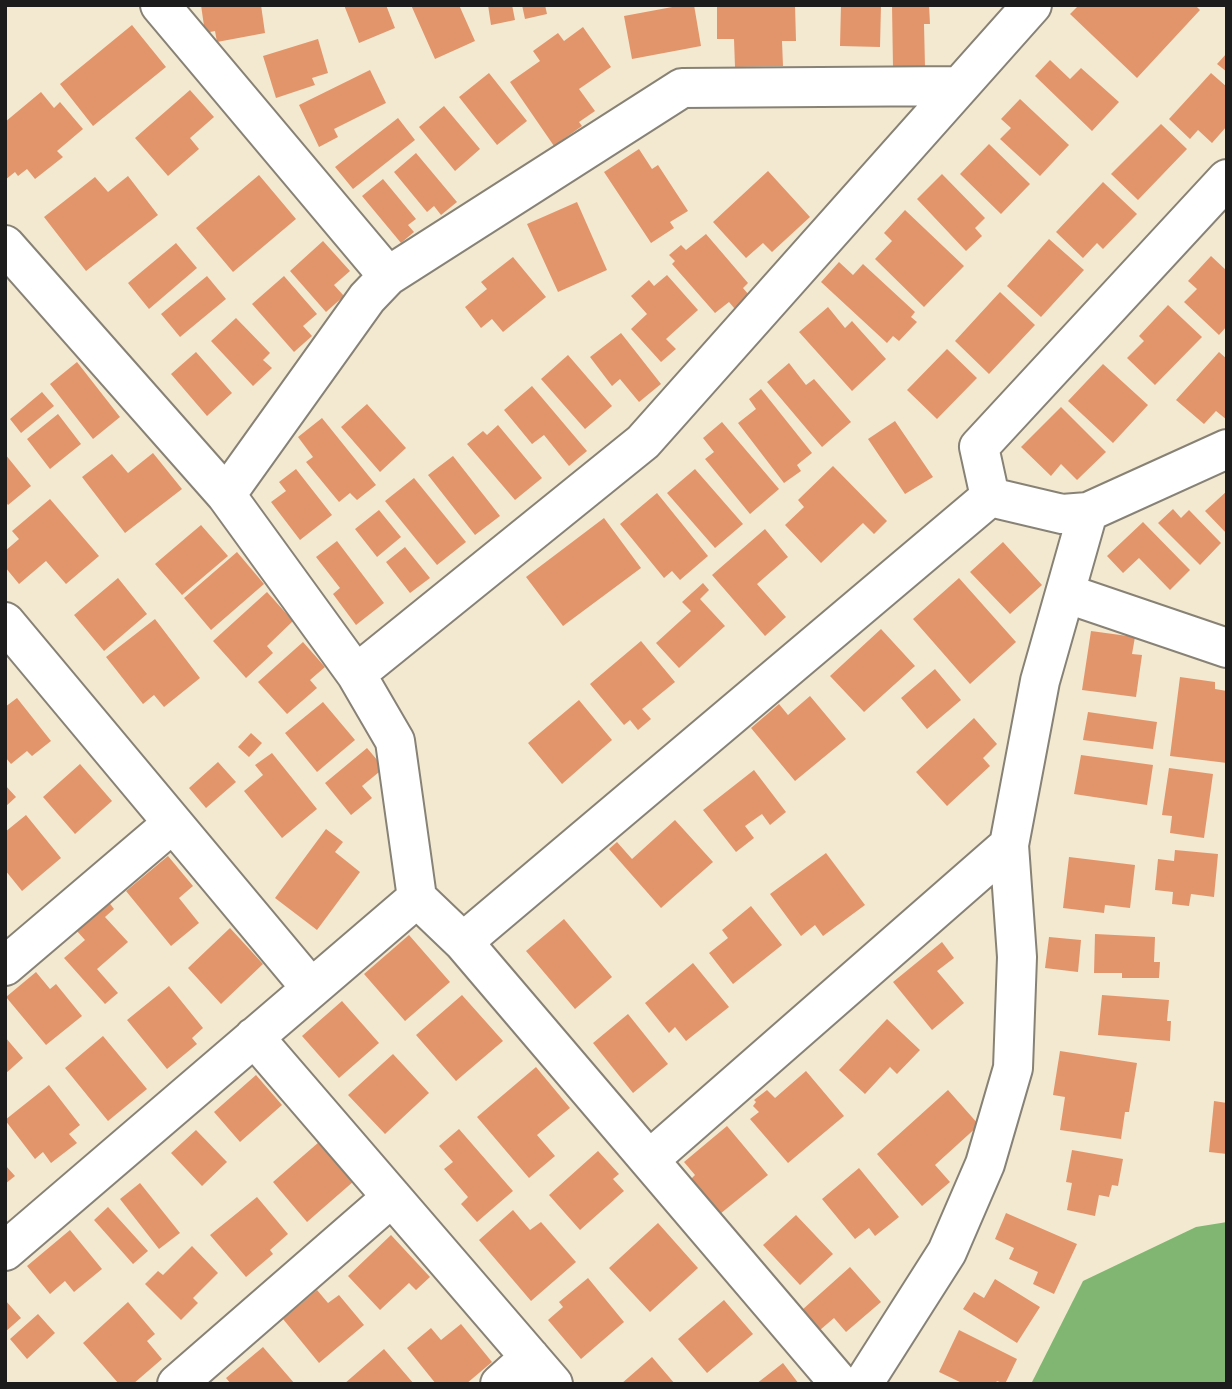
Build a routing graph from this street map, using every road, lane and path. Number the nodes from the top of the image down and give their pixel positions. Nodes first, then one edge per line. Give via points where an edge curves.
1 (160, 5) edge
2 (1031, 5) edge
3 (960, 86) junction
4 (1227, 179) edge
5 (5, 245) edge
6 (388, 276) junction
7 (1227, 449) edge
8 (226, 495) junction
9 (990, 497) junction
10 (1088, 512) junction
11 (1065, 593) junction
12 (11, 642) edge
13 (1227, 648) edge
14 (356, 674) junction
15 (173, 823) junction
16 (1009, 845) junction
17 (417, 898) junction
18 (463, 942) junction
19 (5, 966) edge
20 (311, 988) junction
21 (254, 1037) junction
22 (649, 1160) junction
23 (392, 1197) junction
24 (5, 1251) edge
25 (541, 1371) edge
26 (177, 1384) edge
27 (500, 1384) edge
28 (840, 1384) edge
29 (863, 1384) edge

1 - 6 street
2 - 3 street
3 - 6 street via 682,88
3 - 14 street via 643,442
4 - 9 street via 979,447
5 - 8 street
6 - 8 street via 367,298
7 - 10 street
8 - 14 street
9 - 10 street via 1062,514
9 - 18 street
10 - 11 street
11 - 13 street
11 - 16 street via 1040,681
12 - 15 street
14 - 17 street via 395,741
15 - 19 street
15 - 20 street
16 - 22 street
16 - 29 street via 1017,957 1013,1068 985,1164 947,1252
17 - 18 street
17 - 20 street
18 - 22 street
20 - 21 street
21 - 23 street
21 - 24 street
22 - 28 street
23 - 25 street
23 - 26 street
25 - 27 street

